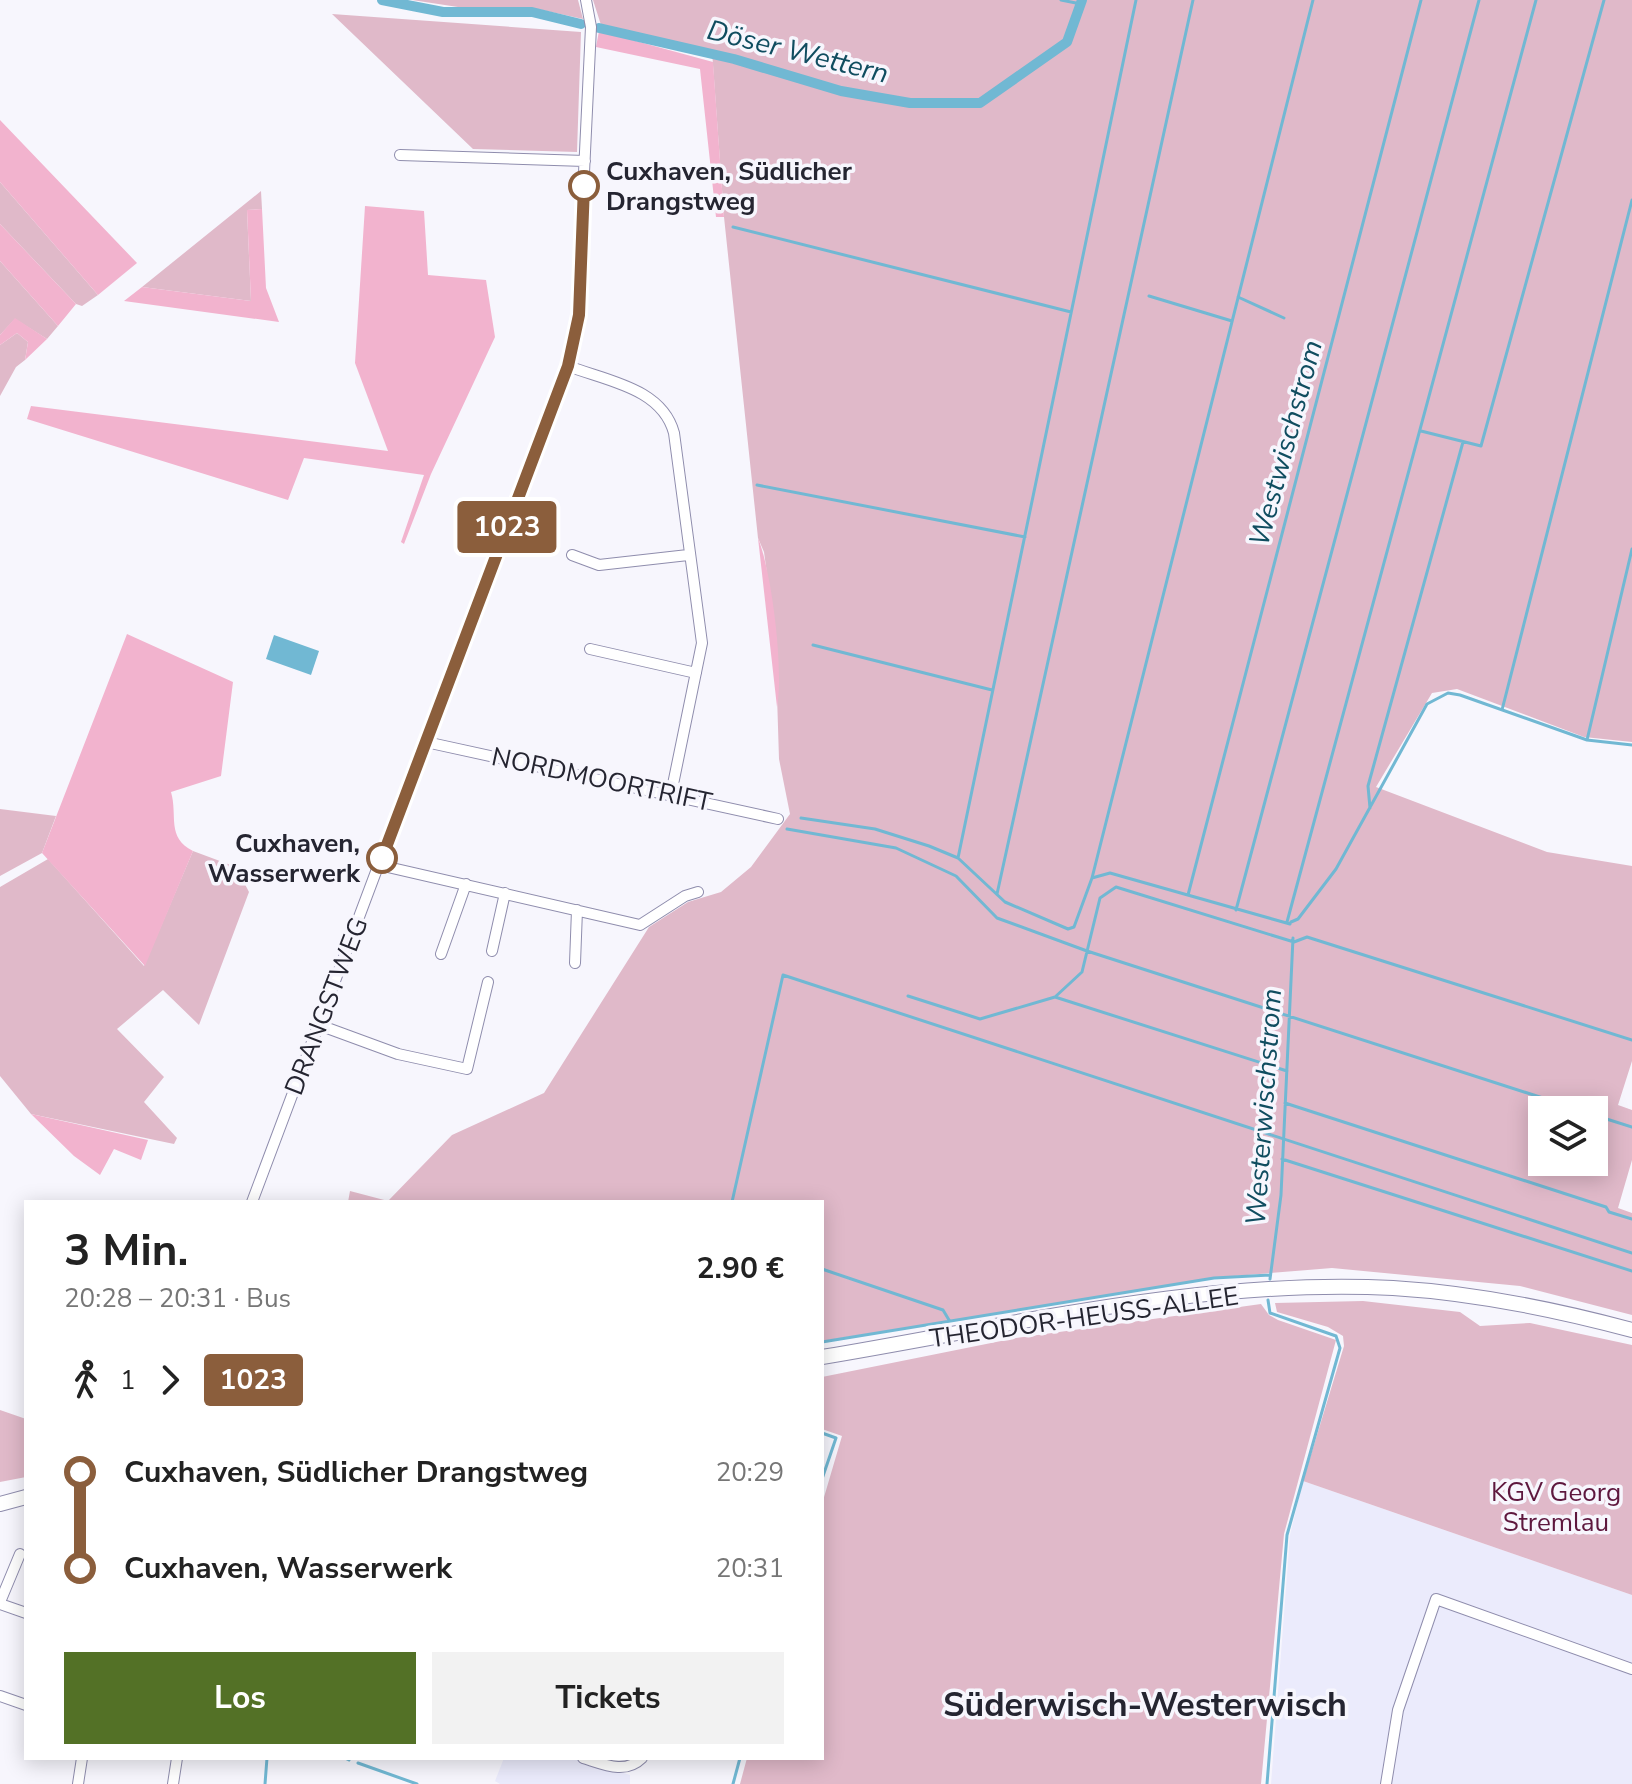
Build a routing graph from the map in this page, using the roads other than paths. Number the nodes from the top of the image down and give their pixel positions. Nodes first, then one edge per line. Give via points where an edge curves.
1 (586, 0) edge
2 (400, 155) dead end
3 (585, 161) junction
4 (568, 366) junction
5 (572, 555) dead end
6 (688, 555) junction
7 (590, 649) dead end
8 (696, 673) junction
9 (426, 742) junction
10 (671, 794) junction
11 (778, 819) dead end
12 (379, 865) junction
13 (466, 884) junction
14 (698, 892) dead end
15 (505, 893) junction
16 (577, 910) junction
17 (492, 951) dead end
18 (441, 954) dead end
19 (575, 963) dead end
20 (488, 982) dead end
21 (319, 1025) junction
22 (253, 1200) edge
23 (1632, 1332) edge
24 (824, 1357) edge
25 (24, 1498) edge
26 (0, 1504) edge
27 (20, 1554) dead end
28 (0, 1603) edge
29 (24, 1612) edge
30 (1632, 1669) edge
31 (4, 1699) edge
32 (24, 1704) edge
33 (82, 1760) edge
34 (177, 1760) edge
35 (589, 1760) edge
36 (638, 1760) edge
37 (78, 1784) edge
38 (173, 1784) edge
39 (1386, 1784) edge

1 - 3 street, DRANGSTWEG via 591,27
2 - 3 street
3 - 4 street, DRANGSTWEG via 579,315
4 - 6 street via 650,397 669,415
4 - 9 street, DRANGSTWEG
5 - 6 street via 599,565
6 - 8 street via 702,643
7 - 8 street
8 - 10 street
9 - 10 street, NORDMOORTRIFT
9 - 12 street, DRANGSTWEG
10 - 11 street, NORDMOORTRIFT
12 - 13 street
12 - 21 street, DRANGSTWEG
13 - 15 street
13 - 18 street
14 - 16 street via 640,925
15 - 16 street
15 - 17 street
16 - 19 street
20 - 21 street via 467,1069 398,1054
21 - 22 street, DRANGSTWEG
23 - 24 street, THEODOR-HEUSS-ALLEE via 1489,1303 1347,1289 1277,1290 1141,1304
25 - 26 street
27 - 28 street
28 - 29 street
30 - 39 street via 1436,1599 1398,1710
31 - 32 street
33 - 37 street
34 - 38 street
35 - 36 street via 611,1767

